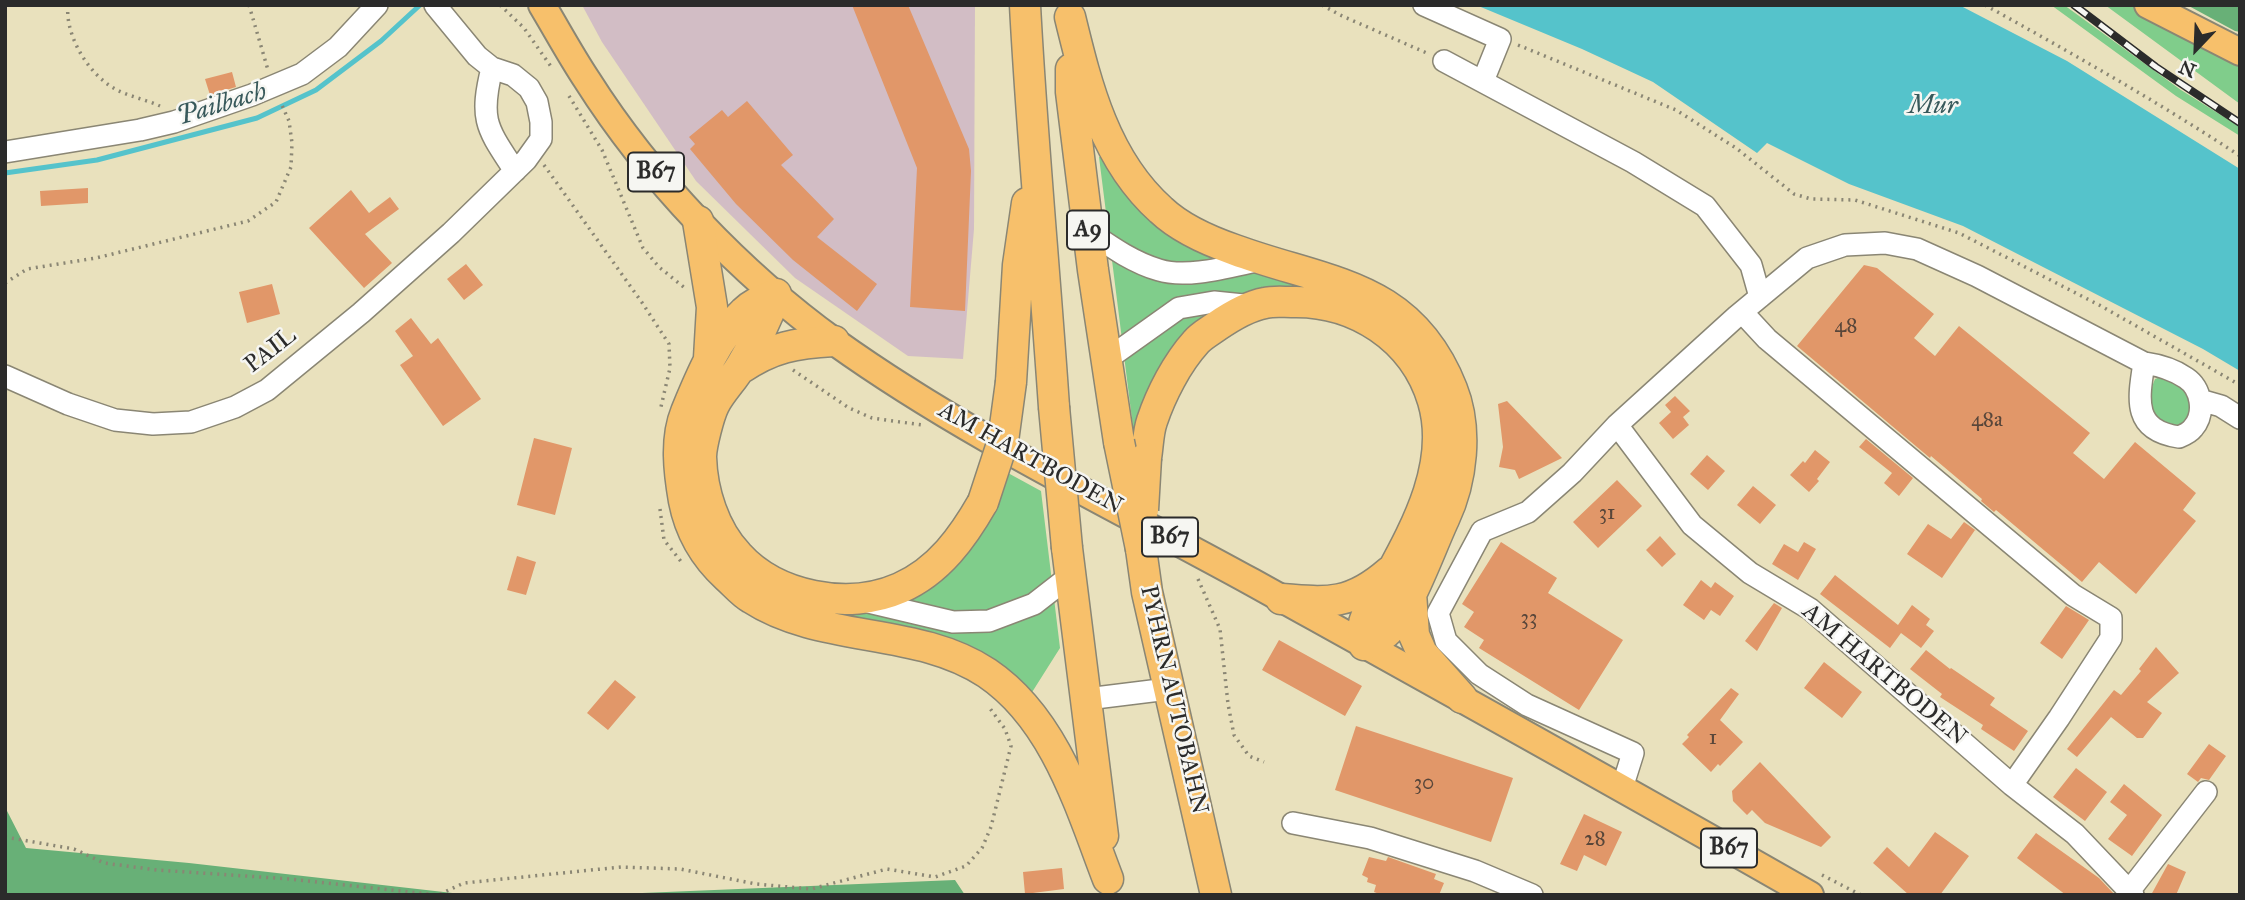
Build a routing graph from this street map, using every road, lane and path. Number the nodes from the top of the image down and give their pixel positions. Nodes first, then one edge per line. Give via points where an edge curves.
1 (68, 5) edge
2 (249, 5) edge
3 (377, 5) edge
4 (500, 5) edge
5 (542, 5) edge
6 (1025, 5) edge
7 (1322, 5) edge
8 (1423, 5) edge
9 (1985, 5) edge
10 (2148, 5) edge
11 (1070, 11) edge
12 (440, 13) edge
13 (1500, 38) junction
14 (2240, 52) edge
15 (1444, 61) joint
16 (492, 68) junction
17 (556, 75) dead end
18 (1483, 81) junction
19 (273, 86) junction
20 (563, 86) dead end
21 (289, 121) dead end
22 (174, 122) junction
23 (541, 139) junction
24 (5, 152) edge
25 (2240, 156) edge
26 (1033, 158) junction
27 (515, 171) junction
28 (698, 220) junction
29 (1088, 231) junction
30 (1263, 260) junction
31 (5, 283) edge
32 (776, 294) junction
33 (693, 295) dead end
34 (1760, 297) junction
35 (1255, 307) junction
36 (1742, 312) junction
37 (834, 341) junction
38 (709, 358) junction
39 (1106, 360) junction
40 (2144, 363) junction
41 (790, 368) dead end
42 (739, 369) junction
43 (5, 376) edge
44 (2240, 385) edge
45 (2200, 400) junction
46 (659, 413) dead end
47 (2240, 418) edge
48 (905, 424) dead end
49 (1617, 425) junction
50 (659, 500) dead end
51 (1141, 548) junction
52 (1069, 562) junction
53 (1394, 567) junction
54 (689, 572) dead end
55 (1197, 575) dead end
56 (1411, 593) junction
57 (855, 599) junction
58 (1281, 599) junction
59 (1364, 645) junction
60 (1168, 689) junction
61 (1087, 698) junction
62 (1462, 698) junction
63 (986, 703) dead end
64 (1264, 762) dead end
65 (2012, 785) junction
66 (1622, 788) junction
67 (2206, 792) dead end
68 (1293, 823) dead end
69 (5, 837) edge
70 (1109, 887) edge
71 (2132, 893) edge
72 (1216, 895) edge
73 (1532, 895) edge
74 (1810, 895) edge

1 - 22 path via 79,51 104,82 168,110
2 - 19 path
3 - 19 street via 338,47 302,74
4 - 17 path via 524,28
5 - 28 main road, AM HARTBODEN / B67 via 588,83
6 - 26 highway, A9
7 - 15 path
8 - 13 street
9 - 25 path
10 - 14 main road
11 - 29 highway, PYHRN AUTOBAHN / A9 via 1071,92
11 - 30 highway via 1088,89 1118,161 1162,211 1186,228
12 - 16 street
13 - 18 street
13 - 44 path via 1676,110 1736,148 1794,194 1855,200 1959,233
15 - 18 street
16 - 23 street via 513,75 529,88 537,102
16 - 27 street via 485,111 488,127
18 - 34 street via 1705,206 1751,265
19 - 22 street
20 - 33 path via 602,150 643,248
21 - 31 path via 291,167 276,202 248,221 27,269
22 - 24 street
23 - 27 street, PAIL
23 - 46 path via 544,165 668,344 670,368
26 - 52 highway, A9, bridge
26 - 57 highway, bridge via 1018,265 1003,440 983,502 964,536 932,569 900,589
27 - 43 street, PAIL via 361,313 267,390 235,407 191,422 116,420
28 - 32 main road, AM HARTBODEN / B67
28 - 38 highway via 712,307
29 - 30 street via 1122,254 1161,271 1206,272
29 - 39 highway, PYHRN AUTOBAHN / A9
30 - 56 highway via 1341,281 1394,310 1433,350 1445,372 1456,399 1460,468 1447,513
32 - 37 main road, AM HARTBODEN / B67
32 - 38 highway via 743,313
32 - 42 highway
34 - 36 street
34 - 40 street via 1807,258 1845,245 1885,243 1917,249 1977,276
35 - 39 street via 1214,302 1179,308
35 - 51 highway, bridge via 1196,341 1171,379 1151,422
35 - 53 highway via 1307,301 1367,318 1408,352 1425,382 1437,424 1436,467 1424,505
36 - 49 street
36 - 65 street via 1767,339 2063,586 2111,618 2111,638
37 - 42 highway via 785,346
37 - 58 main road, AM HARTBODEN / B67 via 949,416
38 - 70 highway via 682,422 679,456 686,510 704,554 751,598 786,615 928,647 987,673 1042,729 1078,800
39 - 51 highway, PYHRN AUTOBAHN / A9, bridge
40 - 45 street via 2186,378
40 - 45 street via 2139,404 2147,423 2162,434 2179,437 2193,429 2200,415
41 - 48 path via 849,408
42 - 57 highway via 713,407 701,454 710,508 722,532 738,555 770,581 811,597
45 - 47 street
49 - 65 street, AM HARTBODEN via 1692,525 1750,573 1810,609
49 - 66 street via 1528,512 1482,531 1438,613 1446,641 1479,674 1527,705 1633,752
50 - 54 path via 664,540
51 - 60 highway, PYHRN AUTOBAHN / A9
52 - 57 street via 1034,604 989,621 953,622
52 - 61 highway, A9
53 - 58 highway via 1358,595 1331,601
53 - 59 highway via 1363,624
55 - 64 path via 1220,629 1234,735 1249,756
56 - 59 highway via 1384,634
56 - 62 highway via 1415,635 1422,653
58 - 59 main road, AM HARTBODEN / B67
59 - 62 main road, AM HARTBODEN / B67
60 - 61 street
60 - 72 highway, PYHRN AUTOBAHN / A9
61 - 70 highway, A9
62 - 66 main road, AM HARTBODEN / B67
63 - 69 path via 1011,746 992,827 966,866 935,877 887,869 811,889 680,869 621,867 464,883 438,895 117,865 74,849
65 - 71 street, AM HARTBODEN via 2076,835
66 - 74 main road, AM HARTBODEN / B67
67 - 71 street, AM HARTBODEN
68 - 73 street via 1370,838 1475,871

